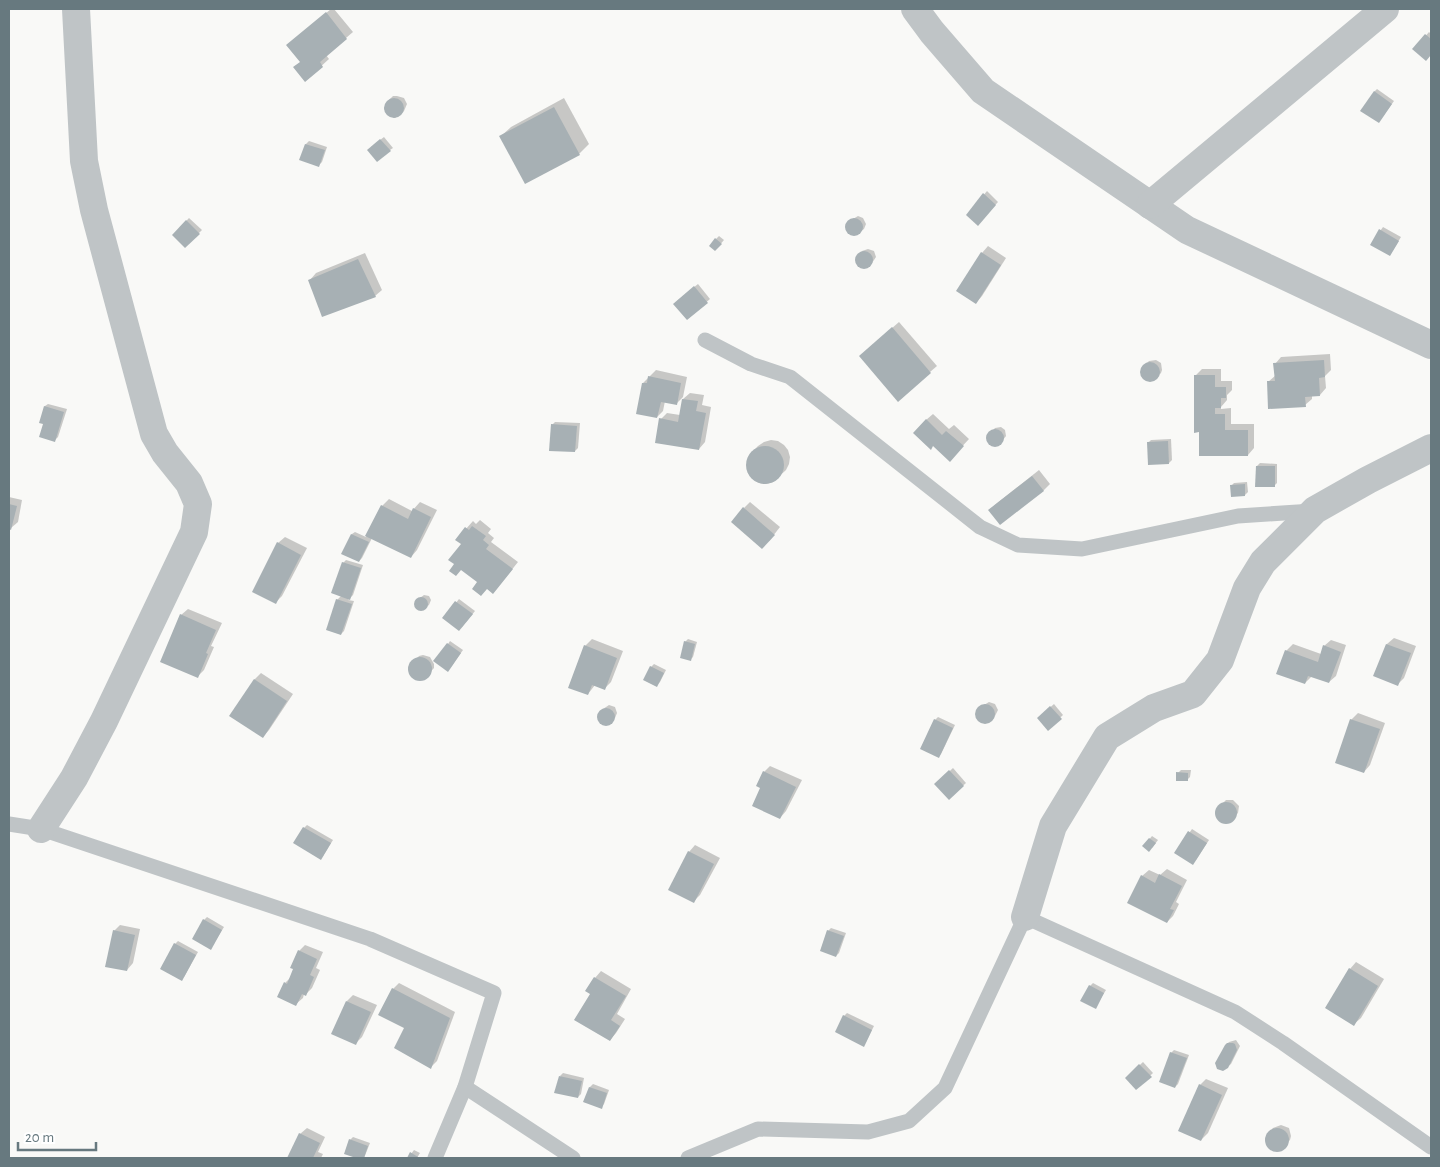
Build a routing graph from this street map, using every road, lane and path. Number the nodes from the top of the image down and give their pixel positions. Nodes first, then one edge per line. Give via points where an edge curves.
1 (76, 9) edge
2 (915, 9) edge
3 (1385, 9) edge
4 (1150, 205) junction
5 (705, 340) dead end
6 (1431, 345) edge
7 (1431, 448) edge
8 (1315, 510) junction
9 (9, 824) edge
10 (41, 829) junction
11 (1025, 917) junction
12 (465, 1087) junction
13 (1431, 1147) edge
14 (435, 1158) edge
15 (573, 1158) edge
16 (688, 1158) edge

1 - 10 street via 84,161 94,210 154,434 189,483 198,504 194,532 104,721 74,778
2 - 4 street via 983,91
3 - 4 street
4 - 6 street via 1187,230
5 - 8 lane via 751,364 790,377 980,527 1018,546 1082,549 1238,516
7 - 8 street
8 - 11 street via 1263,562 1247,588 1220,660 1193,694 1154,708 1107,737 1054,826
9 - 10 lane
10 - 12 lane via 370,939 494,993
11 - 13 lane via 1235,1012
11 - 16 lane via 945,1088 909,1121 868,1132 758,1129
12 - 14 lane
12 - 15 lane

